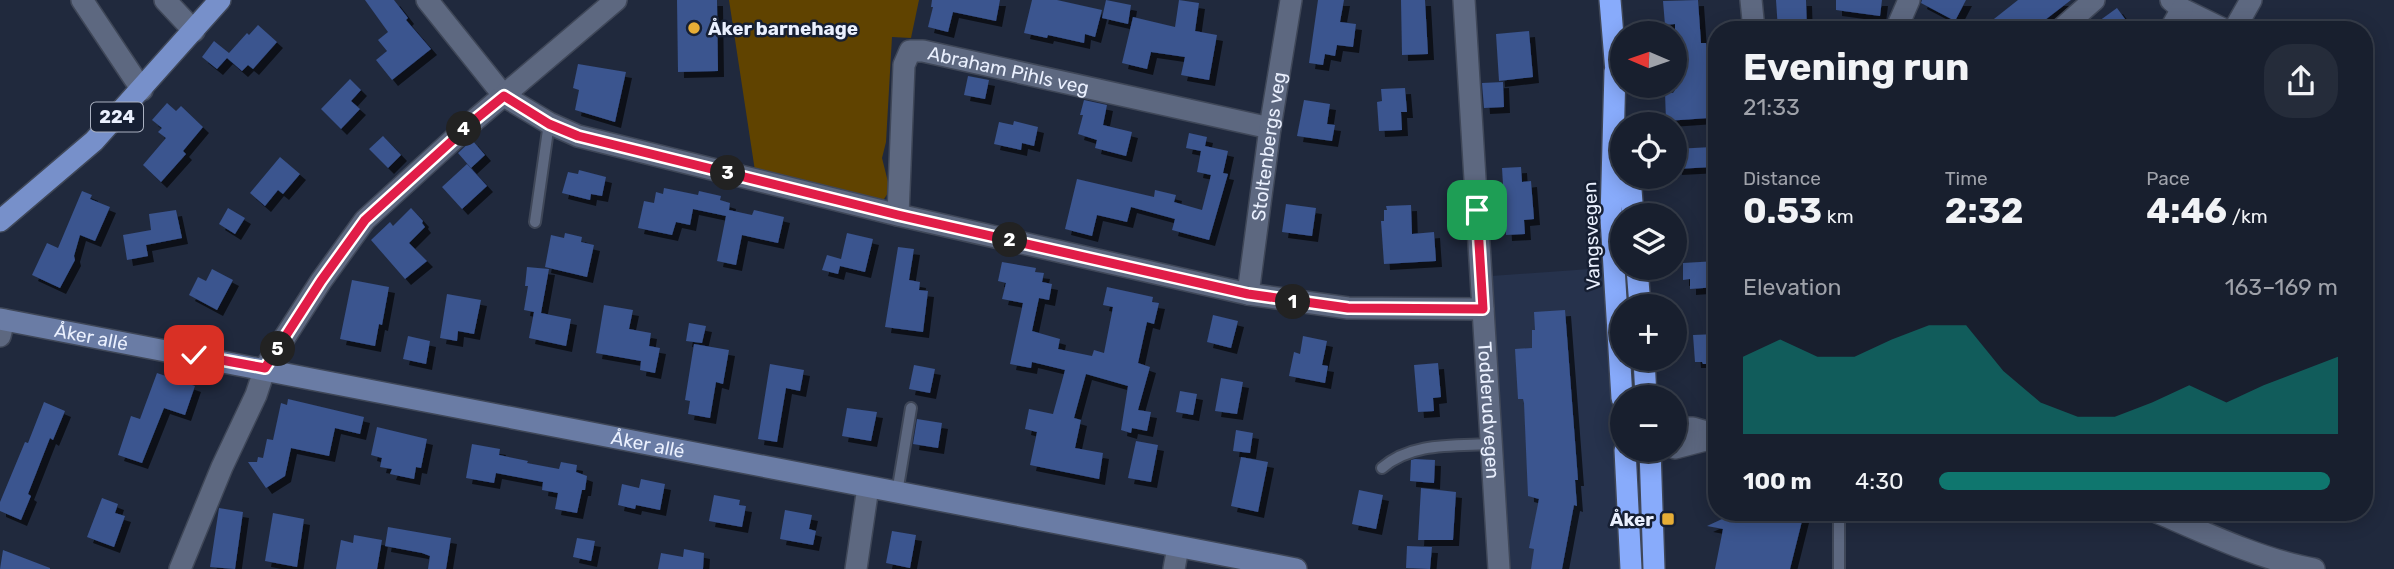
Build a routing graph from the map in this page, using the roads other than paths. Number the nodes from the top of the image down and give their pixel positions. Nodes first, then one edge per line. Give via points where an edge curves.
1 (82, 0) edge
2 (165, 0) edge
3 (219, 0) edge
4 (427, 0) edge
5 (616, 0) edge
6 (1291, 0) edge
7 (1464, 0) edge
8 (1610, 0) edge
9 (1751, 0) edge
10 (1909, 0) edge
11 (2094, 0) edge
12 (2250, 0) edge
13 (2176, 4) edge
14 (1611, 21) edge
15 (1753, 21) edge
16 (1900, 21) edge
17 (2070, 21) edge
18 (2208, 21) edge
19 (2239, 21) edge
20 (194, 31) junction
21 (142, 90) junction
22 (504, 96) junction
23 (1614, 98) edge
24 (549, 124) junction
25 (1270, 128) junction
26 (898, 215) junction
27 (0, 221) edge
28 (535, 222) dead end
29 (1248, 294) junction
30 (1483, 309) junction
31 (1, 325) edge
32 (265, 368) junction
33 (1621, 385) edge
34 (911, 408) dead end
35 (1687, 428) edge
36 (1708, 433) edge
37 (1708, 439) edge
38 (1491, 444) junction
39 (1687, 445) edge
40 (1626, 462) edge
41 (1650, 462) edge
42 (1382, 468) dead end
43 (868, 487) junction
44 (897, 493) junction
45 (1839, 521) edge
46 (2178, 521) edge
47 (1178, 547) junction
48 (180, 569) edge
49 (856, 569) edge
50 (1174, 569) edge
51 (1296, 569) edge
52 (1499, 569) edge
53 (1631, 569) edge
54 (1654, 569) edge
55 (1839, 569) edge
56 (2314, 569) edge

1 - 21 street
2 - 20 street
3 - 20 main road, 224
4 - 22 street
5 - 22 street
6 - 25 street, Stoltenbergs veg
7 - 30 street, Todderudvegen
8 - 14 highway, Vangsvegen
9 - 15 street
10 - 16 street
11 - 17 street
12 - 19 street
13 - 18 street
20 - 21 main road, 224
21 - 27 main road, 224 via 94,141
22 - 24 street
22 - 32 street via 365,220
23 - 33 highway, Vangsvegen via 1611,218
24 - 26 street via 578,136
24 - 28 lane
25 - 26 street, Abraham Pihls veg via 909,51 904,65
25 - 29 street, Stoltenbergs veg
26 - 29 street
29 - 30 street via 1348,308
30 - 38 street, Todderudvegen
31 - 32 street, Åker allé
32 - 43 street, Åker allé
32 - 48 street
34 - 44 lane
35 - 36 street
37 - 39 street
38 - 42 lane via 1405,452
38 - 52 street, Todderudvegen
40 - 53 highway
41 - 54 highway
43 - 44 street, Åker allé
43 - 49 street
44 - 47 street, Åker allé
45 - 55 lane
46 - 56 street
47 - 50 street
47 - 51 street, Åker allé

